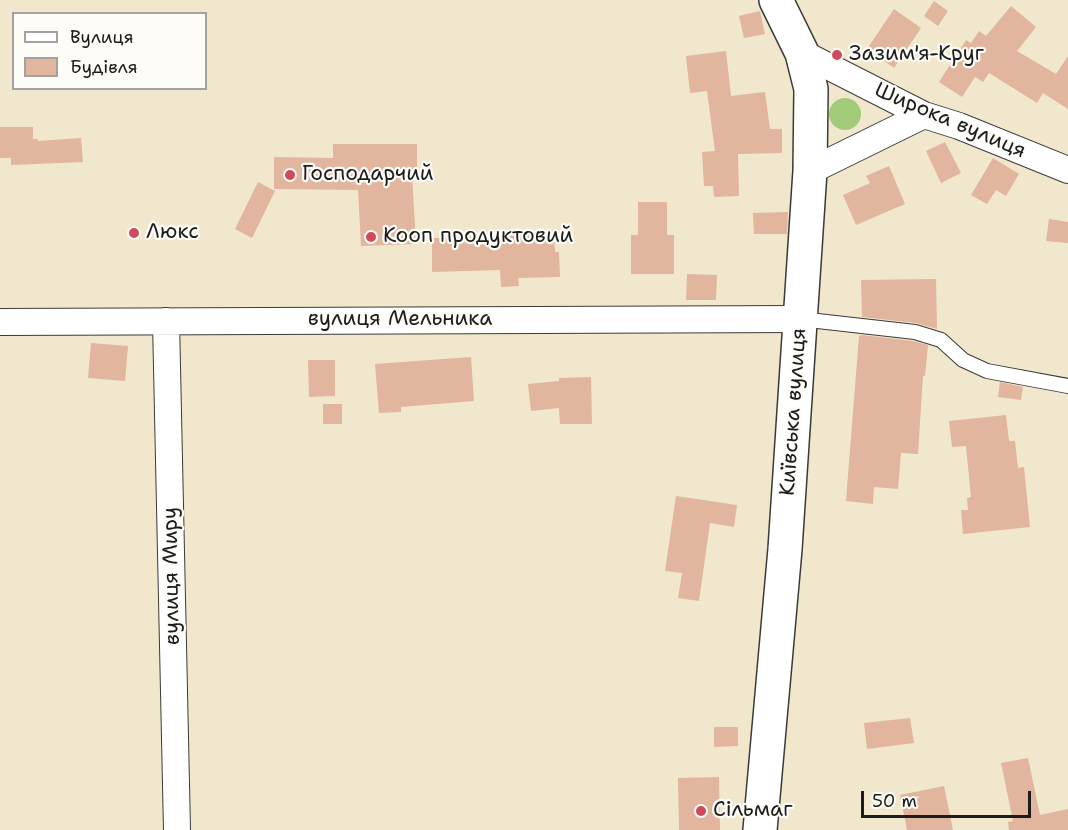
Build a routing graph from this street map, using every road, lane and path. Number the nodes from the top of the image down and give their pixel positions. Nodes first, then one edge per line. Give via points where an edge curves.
1 (776, 0) edge
2 (802, 53) junction
3 (924, 114) junction
4 (1068, 170) edge
5 (810, 171) junction
6 (800, 319) junction
7 (166, 321) junction
8 (0, 322) edge
9 (1068, 386) edge
10 (177, 830) edge
11 (760, 830) edge

1 - 2 street, Київська вулиця
2 - 3 street, Широка вулиця
2 - 5 street, Київська вулиця via 811,89
3 - 4 street, Широка вулиця
3 - 5 street
5 - 6 street, Київська вулиця
6 - 7 street, вулиця Мельника
6 - 9 lane via 915,332 941,340 963,360 987,371
6 - 11 street, Київська вулиця
7 - 8 street, вулиця Мельника
7 - 10 street, вулиця Миру

